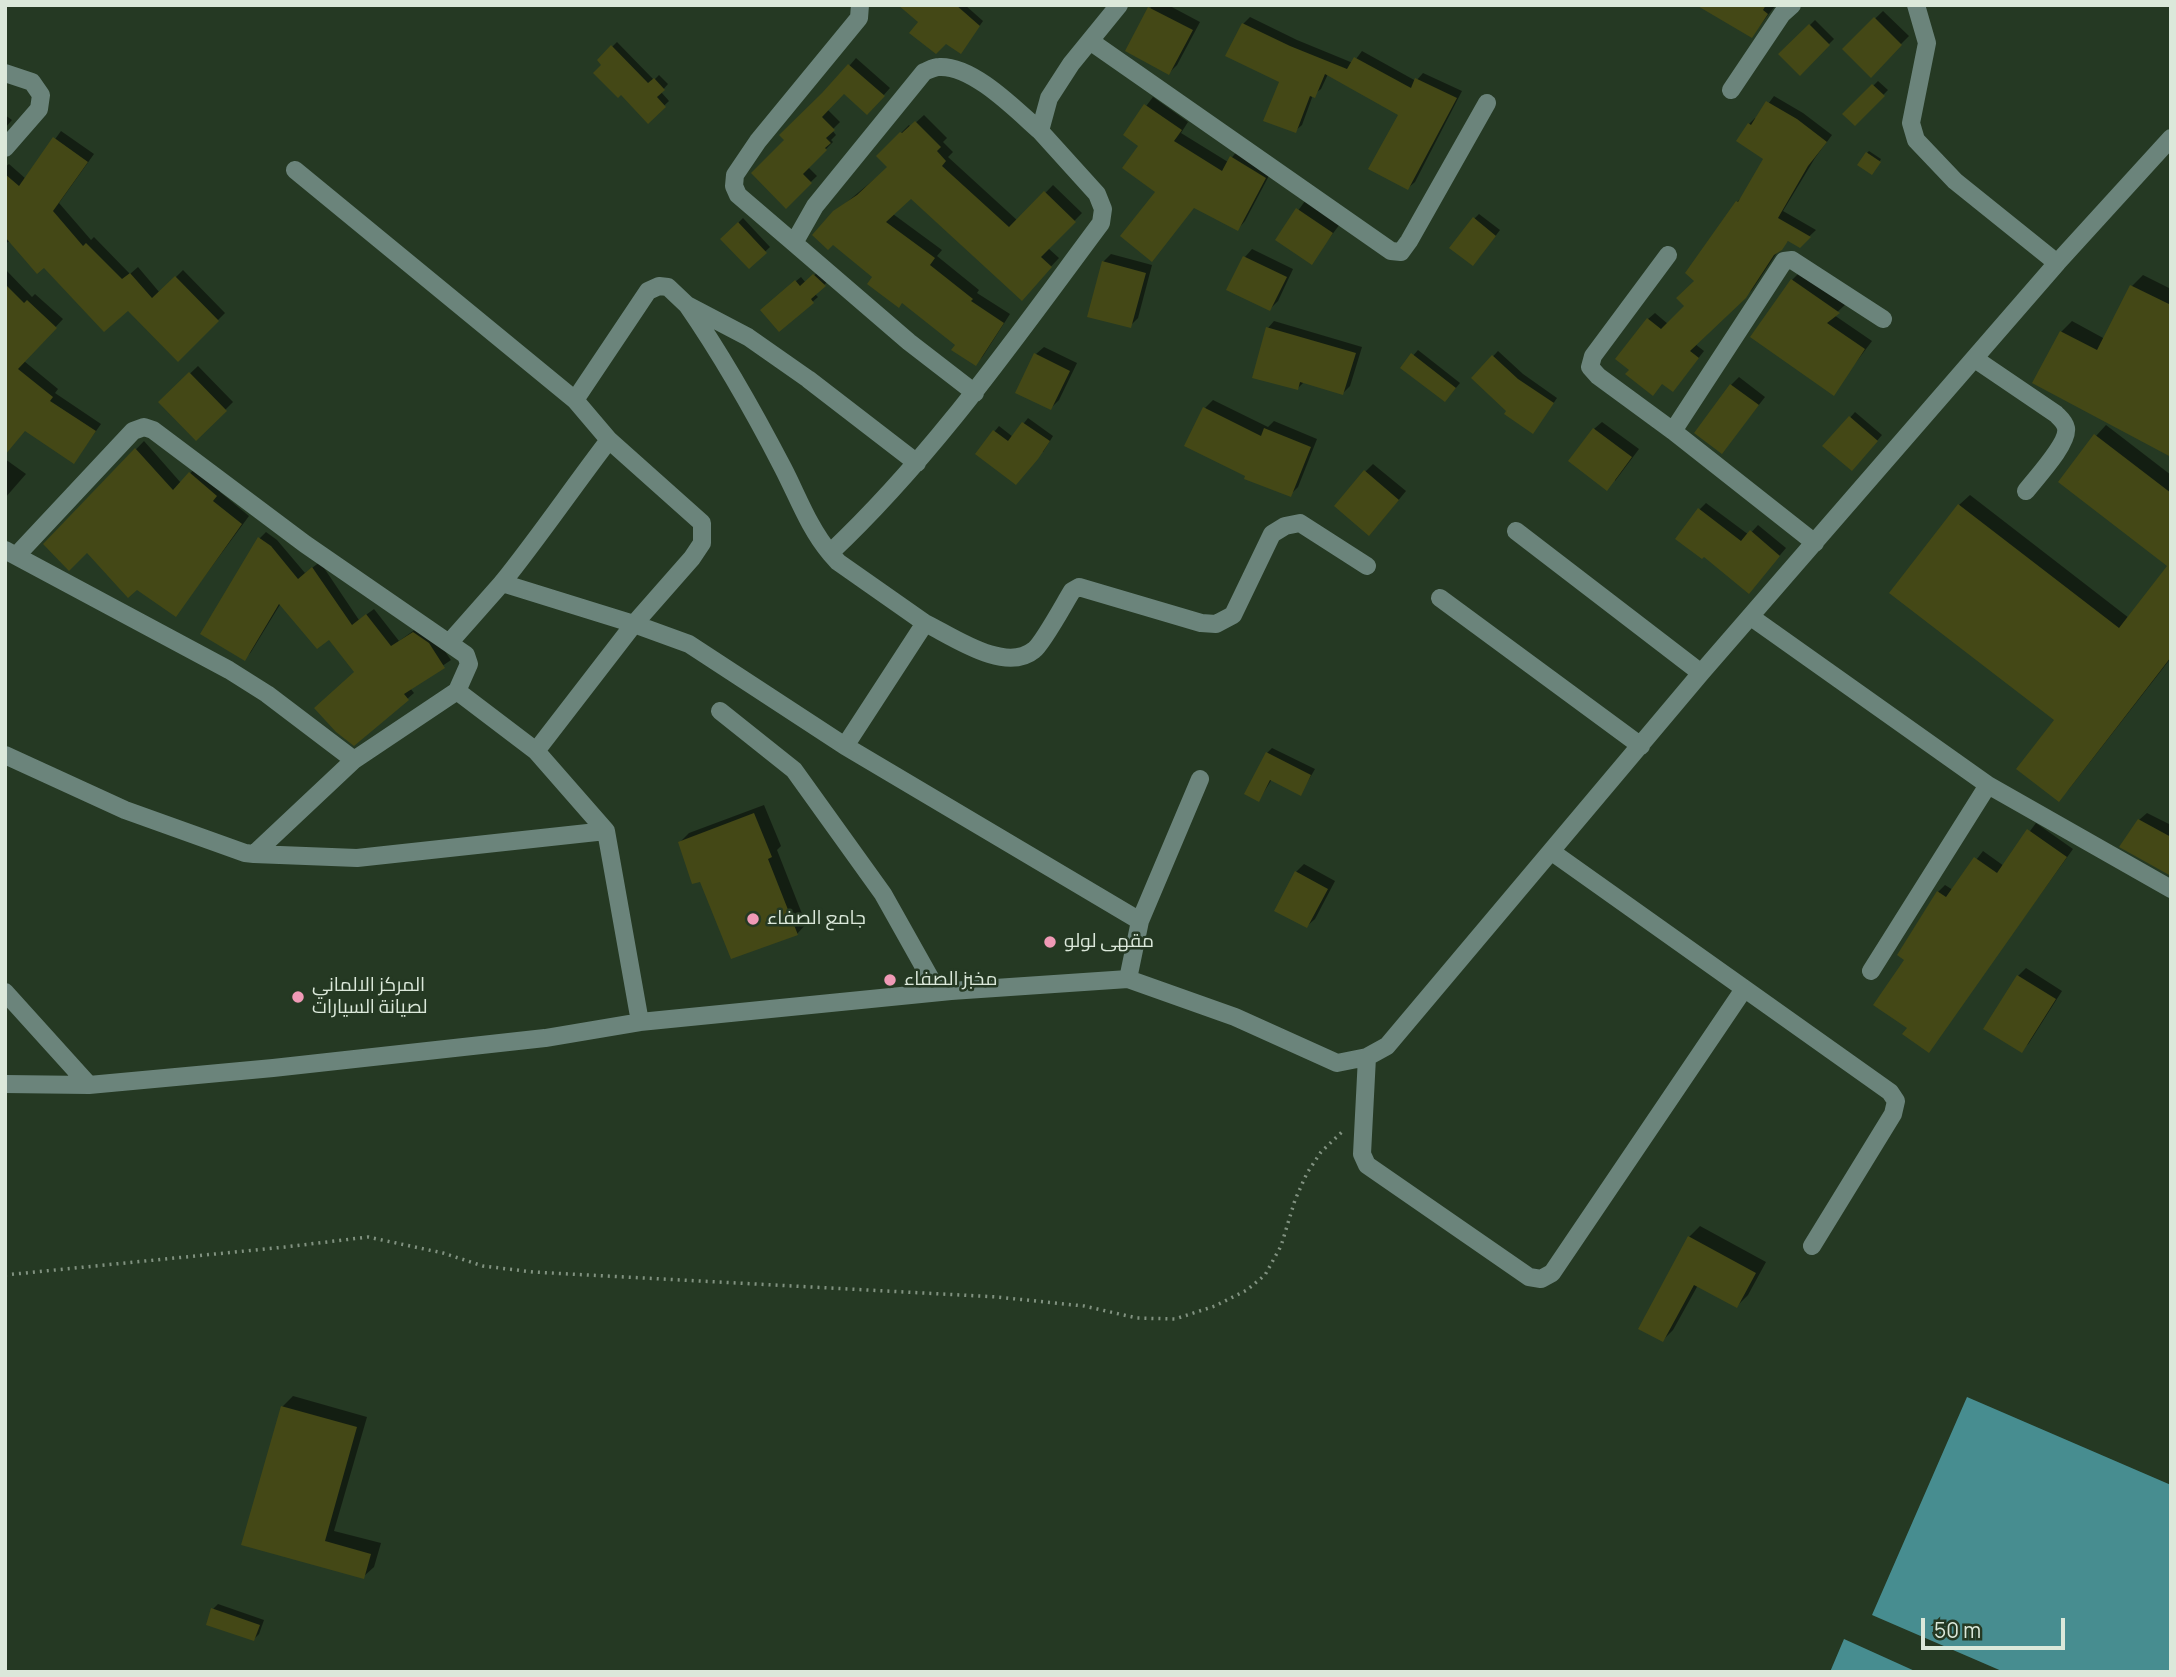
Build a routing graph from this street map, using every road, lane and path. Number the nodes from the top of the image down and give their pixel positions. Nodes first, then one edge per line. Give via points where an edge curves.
1 (860, 5) edge
2 (1119, 5) edge
3 (1792, 5) edge
4 (1916, 5) edge
5 (1090, 41) junction
6 (5, 73) edge
7 (1731, 90) dead end
8 (1486, 103) dead end
9 (1040, 131) junction
10 (2171, 138) edge
11 (5, 148) edge
12 (295, 170) dead end
13 (794, 243) junction
14 (1668, 255) dead end
15 (2057, 263) junction
16 (687, 305) junction
17 (1883, 319) dead end
18 (1975, 359) junction
19 (975, 393) junction
20 (575, 400) junction
21 (1673, 431) junction
22 (609, 440) junction
23 (917, 463) junction
24 (2026, 491) dead end
25 (1516, 531) dead end
26 (1815, 543) junction
27 (11, 553) edge
28 (830, 553) junction
29 (1367, 566) dead end
30 (502, 583) junction
31 (1440, 598) dead end
32 (1751, 617) junction
33 (925, 623) junction
34 (634, 624) junction
35 (449, 643) junction
36 (1701, 673) junction
37 (457, 691) junction
38 (720, 711) dead end
39 (845, 746) junction
40 (1641, 746) junction
41 (536, 751) junction
42 (5, 755) edge
43 (354, 760) junction
44 (1200, 779) dead end
45 (1988, 785) junction
46 (606, 831) junction
47 (1552, 852) junction
48 (254, 854) junction
49 (2171, 889) edge
50 (1140, 921) junction
51 (1871, 971) dead end
52 (1128, 979) junction
53 (1744, 989) junction
54 (5, 992) edge
55 (938, 992) junction
56 (640, 1022) junction
57 (1367, 1057) junction
58 (5, 1084) edge
59 (89, 1085) junction
60 (1364, 1112) junction
61 (1812, 1246) dead end
62 (5, 1275) edge

1 - 13 street via 859,18 735,175 738,195
2 - 5 street
3 - 7 street
4 - 15 street via 1927,43 1911,123 1916,140 1955,181
5 - 8 street via 1391,251 1401,251 1409,241
5 - 9 street via 1049,98
6 - 11 street via 32,82 41,95 39,109
9 - 13 street via 978,80 952,68 924,72 815,206
9 - 19 street via 1097,194 1103,209 1101,223
10 - 15 street
12 - 20 street
13 - 19 street
14 - 21 street via 1593,355 1590,367
15 - 18 street
16 - 20 street via 668,288 648,291
16 - 23 street via 748,337
16 - 28 street via 715,346 817,538
17 - 21 street via 1792,260 1784,261
18 - 24 street via 2056,414 2067,429 2061,446
18 - 26 street
19 - 23 street
20 - 22 street
21 - 26 street
22 - 30 street
22 - 34 street via 702,523 702,543 692,558
23 - 28 street
25 - 36 street
26 - 32 street
27 - 35 street via 133,431 144,427
27 - 43 street via 229,670
28 - 33 street
29 - 33 street via 1300,523 1272,534 1233,615 1216,624 1079,587 1034,650 1014,659 995,657
30 - 34 street
30 - 35 street
31 - 40 street
32 - 36 street
32 - 45 street
33 - 39 street
34 - 39 street via 689,644
34 - 41 street
35 - 37 street via 469,659
36 - 40 street
37 - 41 street
37 - 43 street
38 - 55 street via 800,777 883,894
39 - 50 street
40 - 47 street
41 - 46 street
42 - 48 street via 125,810
43 - 48 street
44 - 50 street
45 - 49 street
45 - 51 street
46 - 48 street via 357,858
46 - 56 street
47 - 53 street
47 - 57 street via 1387,1046
50 - 52 street
52 - 55 street
52 - 57 street via 1235,1017 1338,1063
53 - 60 street via 1552,1273 1541,1279 1528,1277 1367,1165 1362,1154
53 - 61 street via 1890,1092 1896,1101 1893,1114
54 - 59 street
55 - 56 street
56 - 59 street via 545,1038
57 - 60 street
58 - 59 street
60 - 62 path via 1307,1173 1281,1246 1265,1275 1215,1306 1175,1319 1137,1318 1084,1306 997,1297 533,1272 483,1266 443,1252 368,1237

